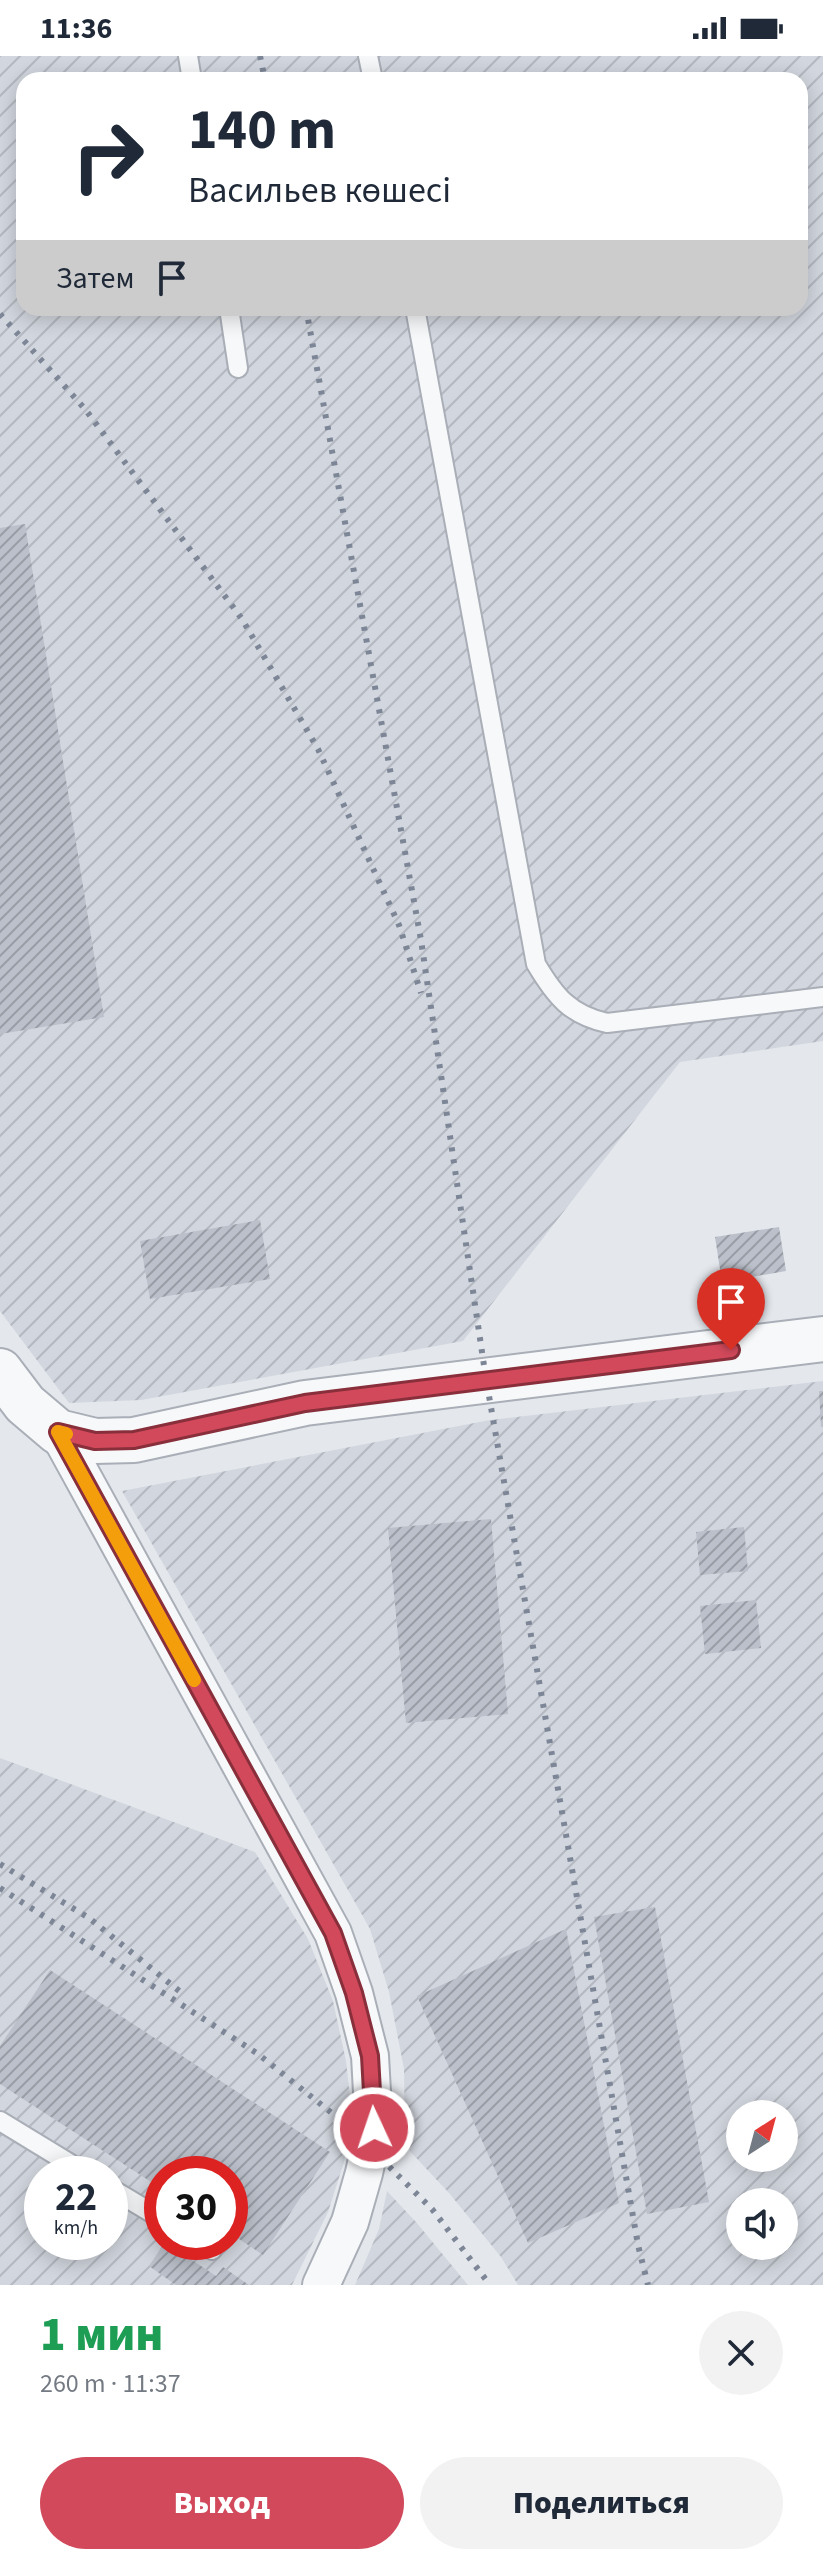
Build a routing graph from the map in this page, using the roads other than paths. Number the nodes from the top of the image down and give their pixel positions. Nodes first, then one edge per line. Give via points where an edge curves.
1 (230, 316) edge
2 (416, 316) edge
3 (238, 368) dead end
4 (823, 997) edge
5 (823, 1339) edge
6 (0, 1371) edge
7 (58, 1432) junction
8 (0, 2121) edge
9 (57, 2156) edge
10 (321, 2285) edge

1 - 3 lane
2 - 4 lane via 536,964 567,1005 586,1018 607,1023
5 - 7 street via 305,1403 134,1440 95,1441
6 - 7 street via 25,1404
7 - 10 street via 333,1933 354,1993 370,2056 374,2128 350,2222
8 - 9 lane

